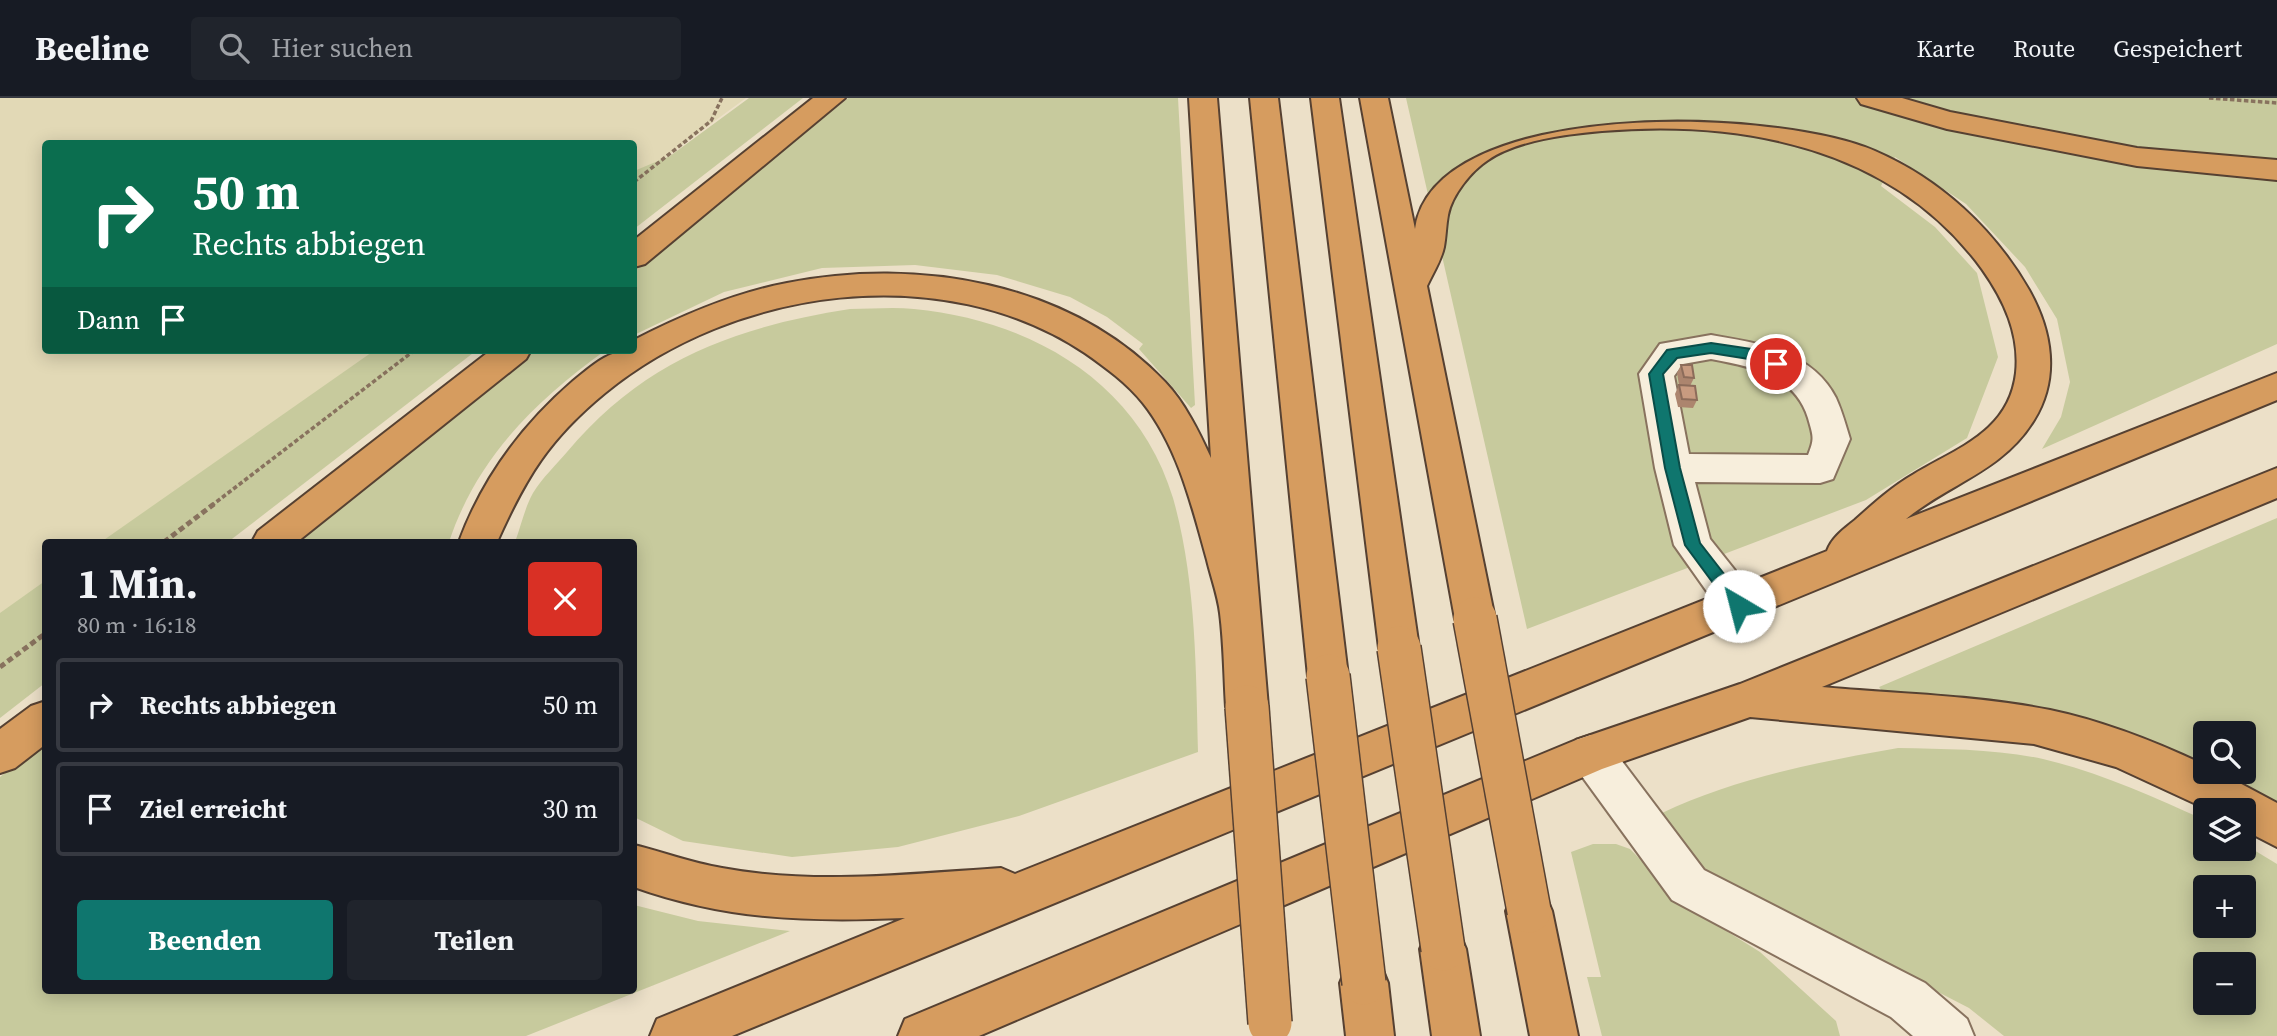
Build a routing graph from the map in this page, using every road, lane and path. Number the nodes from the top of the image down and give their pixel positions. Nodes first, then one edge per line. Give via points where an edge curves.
1 (722, 98) edge
2 (831, 98) edge
3 (1203, 98) edge
4 (1264, 98) edge
5 (1325, 98) edge
6 (1374, 98) edge
7 (1871, 98) edge
8 (2209, 98) edge
9 (2277, 103) edge
10 (2277, 170) edge
11 (637, 180) edge
12 (637, 254) edge
13 (1409, 289) junction
14 (637, 353) edge
15 (410, 354) edge
16 (509, 354) edge
17 (634, 354) edge
18 (2277, 386) edge
19 (1672, 468) junction
20 (2277, 482) edge
21 (168, 539) edge
22 (275, 539) edge
23 (479, 539) edge
24 (1818, 573) junction
25 (1739, 606) junction
26 (1240, 611) junction
27 (42, 637) edge
28 (0, 667) edge
29 (1749, 699) junction
30 (42, 722) edge
31 (0, 754) edge
32 (1591, 754) junction
33 (2277, 826) edge
34 (637, 867) edge
35 (1031, 889) junction
36 (1270, 1030) edge
37 (674, 1036) edge
38 (922, 1036) edge
39 (1370, 1036) edge
40 (1457, 1036) edge
41 (1554, 1036) edge
42 (1950, 1036) edge

1 - 11 path via 711,121
2 - 12 highway
3 - 26 highway
4 - 39 highway, bridge
5 - 40 highway, bridge
6 - 13 highway
7 - 10 highway via 1947,120 2137,157
8 - 9 path
13 - 24 highway via 1427,250 1434,209 1454,177 1479,151 1551,115 1617,104 1700,106 1818,136 1910,181 1948,210 1982,245 2015,292 2035,342 2032,381 2020,414 1986,451 1920,488
13 - 41 highway, bridge
14 - 26 highway via 753,303 866,283 913,284 997,298 1051,316 1090,336 1122,360 1155,393 1176,424 1193,458
15 - 21 path
16 - 22 highway
17 - 23 highway via 580,395 545,431 509,478
18 - 24 highway
19 - 19 lane via 1656,374 1672,353 1711,348 1758,355 1794,372 1820,401 1832,439 1820,468
19 - 25 lane via 1693,545
20 - 29 highway
24 - 25 highway
25 - 35 highway
26 - 36 highway, bridge
27 - 28 path
29 - 32 highway
29 - 33 highway via 2014,722 2066,733 2173,770
30 - 31 highway
32 - 38 highway
32 - 42 lane via 1688,885 1908,1000
34 - 35 highway via 708,888 757,895 833,899
35 - 37 highway

